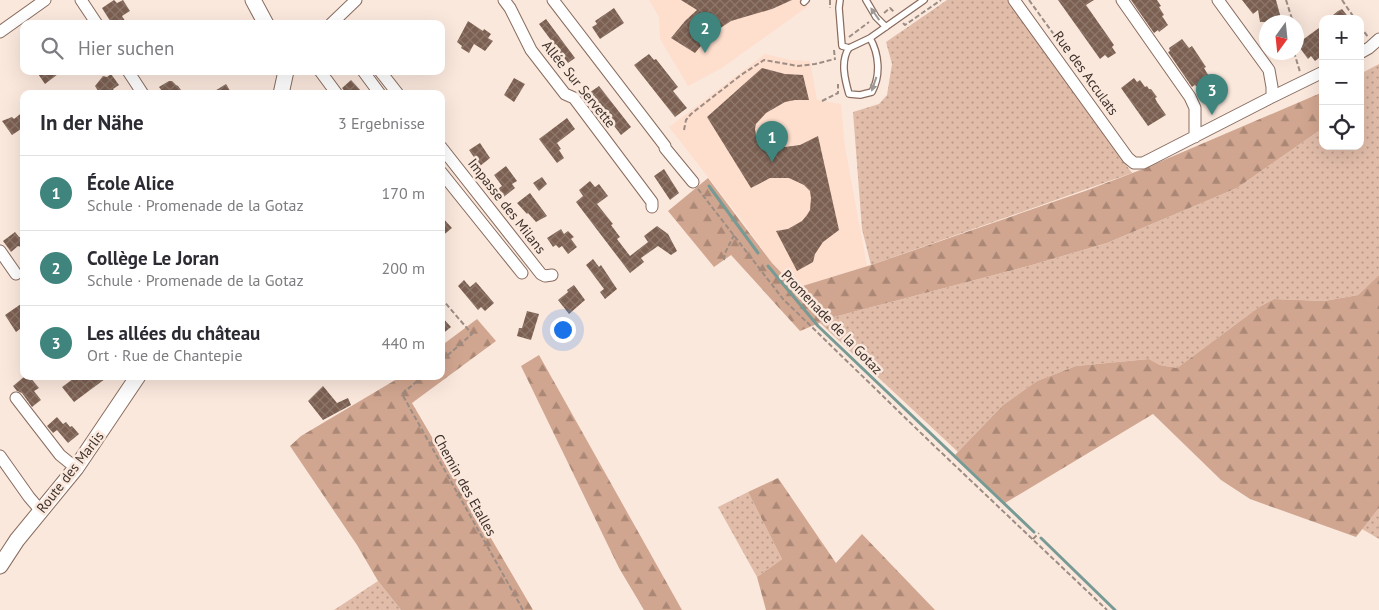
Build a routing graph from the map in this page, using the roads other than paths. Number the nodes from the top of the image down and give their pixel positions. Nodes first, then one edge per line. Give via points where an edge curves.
1 (45, 0) edge
2 (81, 0) edge
3 (253, 0) edge
4 (356, 0) edge
5 (504, 0) edge
6 (552, 0) edge
7 (840, 0) edge
8 (866, 0) edge
9 (924, 0) edge
10 (1014, 0) edge
11 (1122, 0) edge
12 (1218, 0) edge
13 (94, 20) edge
14 (264, 20) edge
15 (339, 20) edge
16 (886, 27) junction
17 (0, 32) edge
18 (870, 38) junction
19 (1379, 39) edge
20 (849, 48) junction
21 (1364, 51) edge
22 (1319, 74) edge
23 (131, 75) edge
24 (285, 75) edge
25 (323, 75) edge
26 (366, 75) edge
27 (383, 75) edge
28 (140, 90) edge
29 (282, 90) edge
30 (334, 90) edge
31 (377, 90) edge
32 (395, 90) edge
33 (1272, 97) junction
34 (1195, 137) junction
35 (445, 152) edge
36 (445, 177) edge
37 (693, 182) road end
38 (652, 207) dead end
39 (0, 251) edge
40 (522, 273) dead end
41 (16, 274) dead end
42 (552, 275) dead end
43 (133, 380) edge
44 (16, 398) dead end
45 (0, 456) edge
46 (76, 468) junction
47 (42, 511) junction
48 (0, 566) edge

1 - 17 street
2 - 13 street
3 - 14 street
4 - 15 street
5 - 38 street, Allée Sur Servette via 531,50 565,94 574,98 652,202
6 - 37 street
7 - 20 lane via 842,46
16 -> 8 lane
9 - 16 lane
10 - 34 street, Rue des Acculats via 1134,163 1143,163
11 - 34 street via 1190,97 1195,108
12 - 33 street via 1269,70
16 - 18 lane
18 - 20 lane
18 -> 20 lane via 876,47 878,60 877,82 872,92 849,94 844,61
19 - 21 street
22 - 33 street
23 - 28 street
24 - 29 street
25 - 30 street
26 - 31 street
27 - 32 street
33 - 34 street
35 - 42 street, Impasse des Milans via 541,274
36 - 40 street
39 - 41 street
43 - 46 street, Route des Marlis
44 - 46 street via 60,455
45 - 47 street
46 - 47 street, Route des Marlis
47 - 48 street, Route des Marlis

